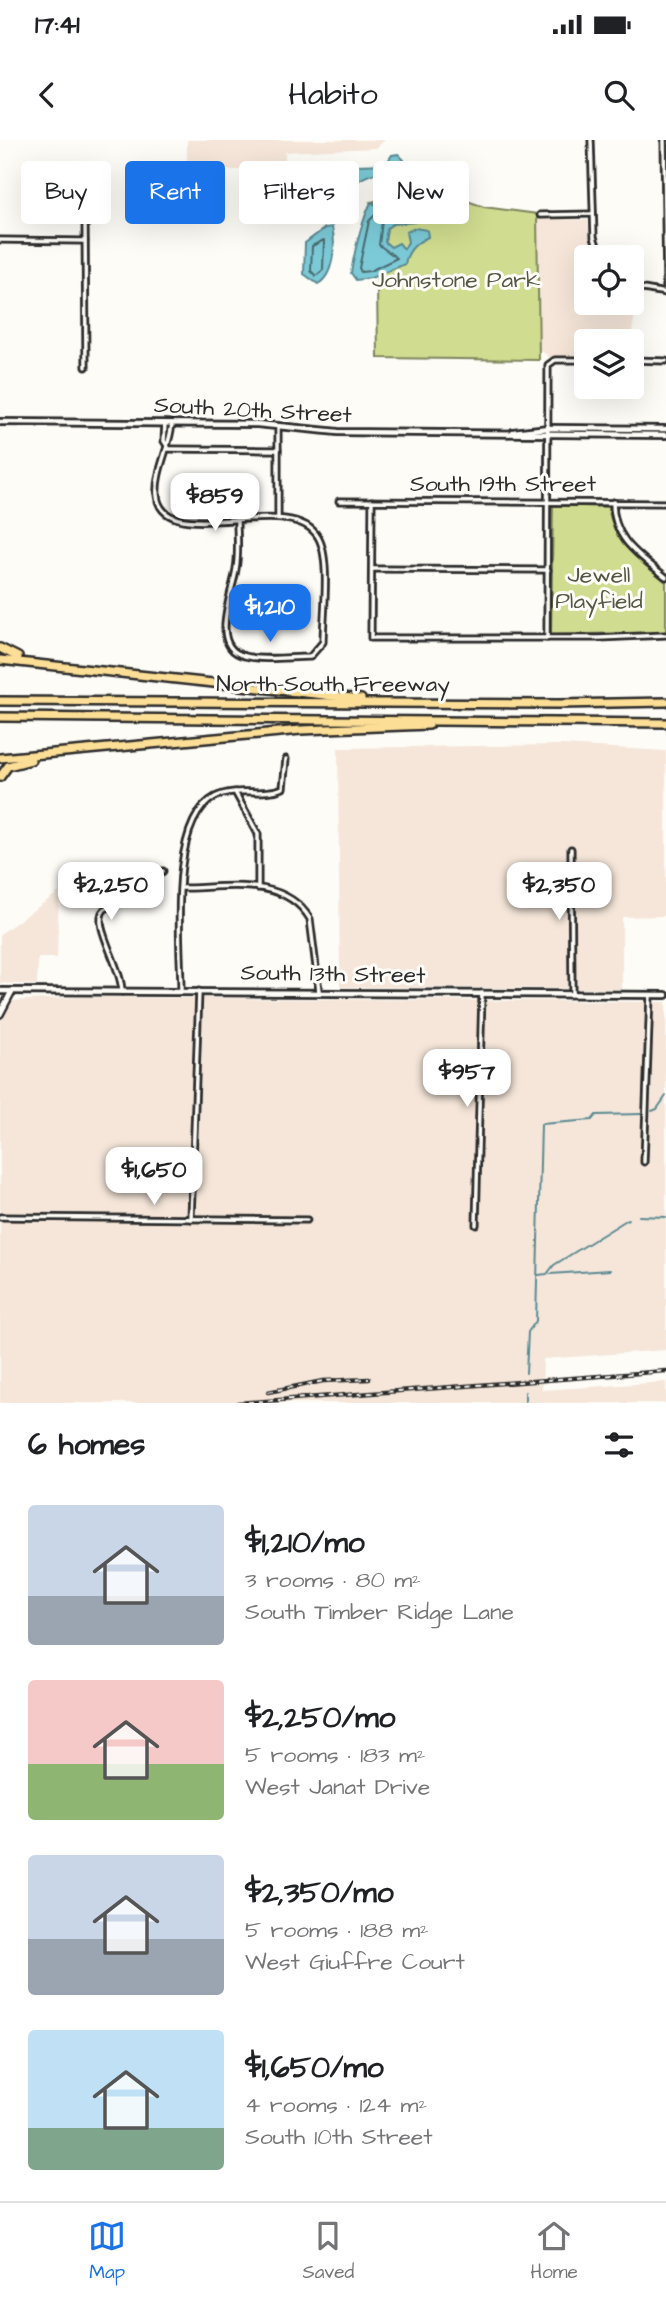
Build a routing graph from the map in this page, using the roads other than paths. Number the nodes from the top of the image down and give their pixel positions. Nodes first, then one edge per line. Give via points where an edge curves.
1 (591, 140) edge
2 (664, 140) edge
3 (593, 214) junction
4 (540, 215) dead end
5 (85, 224) edge
6 (0, 240) edge
7 (85, 241) junction
8 (597, 245) edge
9 (644, 288) edge
10 (666, 291) edge
11 (644, 360) edge
12 (574, 361) edge
13 (666, 361) edge
14 (86, 367) dead end
15 (0, 422) edge
16 (165, 423) junction
17 (172, 423) junction
18 (278, 427) junction
19 (666, 429) edge
20 (549, 431) junction
21 (666, 435) edge
22 (168, 448) junction
23 (278, 450) junction
24 (339, 501) dead end
25 (372, 501) junction
26 (548, 502) junction
27 (613, 502) junction
28 (666, 503) edge
29 (278, 518) junction
30 (237, 521) junction
31 (372, 569) junction
32 (548, 570) junction
33 (666, 577) edge
34 (666, 635) edge
35 (547, 638) junction
36 (0, 648) edge
37 (0, 660) edge
38 (47, 664) junction
39 (0, 701) edge
40 (664, 701) edge
41 (411, 704) junction
42 (0, 717) edge
43 (461, 721) junction
44 (666, 723) edge
45 (71, 752) junction
46 (0, 758) edge
47 (286, 759) dead end
48 (0, 777) edge
49 (235, 792) junction
50 (571, 849) dead end
51 (163, 871) dead end
52 (181, 888) junction
53 (258, 888) junction
54 (0, 991) edge
55 (12, 991) junction
56 (181, 991) junction
57 (199, 991) junction
58 (319, 991) junction
59 (122, 992) junction
60 (482, 993) junction
61 (572, 994) junction
62 (650, 995) junction
63 (666, 995) edge
64 (0, 1014) edge
65 (644, 1162) dead end
66 (0, 1217) edge
67 (191, 1219) junction
68 (307, 1220) dead end
69 (476, 1225) dead end

1 - 3 street
2 - 10 street
3 - 4 street
3 - 8 street
5 - 7 street
6 - 7 street
7 - 14 street
9 - 10 street
11 - 13 street
12 - 20 street via 549,362
15 - 16 street, South 20th Street
16 - 17 street, South 20th Street
16 - 22 street
17 - 18 street, South 20th Street
17 - 22 street
18 - 20 street, South 20th Street via 338,432
18 - 23 street
19 - 20 street, South 20th Street
20 - 21 street, South 20th Street
20 - 26 street
22 - 23 street
22 - 30 street via 158,483 162,510 189,521
23 - 29 street
24 - 25 street, South 19th Street
25 - 26 street, South 19th Street
25 - 31 street
26 - 27 street, South 19th Street
26 - 32 street
27 - 28 street, South 19th Street
27 - 33 street via 620,536
29 - 30 street
29 - 30 street via 312,528 324,555 323,642 310,657 244,656 234,651 226,638
31 - 32 street
31 - 35 street via 371,638
32 - 35 street
34 - 35 street
36 - 38 highway via 10,656
37 - 38 highway
38 - 41 highway
39 - 41 highway, North-South Freeway
40 - 41 highway, North-South Freeway
42 - 43 highway, North-South Freeway
43 - 44 highway, North-South Freeway
43 - 45 highway via 301,730
45 - 46 highway
45 - 48 highway via 16,762
47 - 49 street via 281,790
49 - 52 street via 209,800 189,832 182,853
49 - 53 street via 259,838
50 - 61 street
51 - 59 street via 105,909 100,917 100,930 118,967
52 - 53 street
52 - 56 street
53 - 58 street via 287,894 310,919
54 - 55 street, South 13th Street
55 - 59 street, South 13th Street
55 - 64 main road
56 - 57 street, South 13th Street
56 - 59 street, South 13th Street
57 - 58 street, South 13th Street
57 - 67 street
58 - 60 street, South 13th Street
60 - 61 street, South 13th Street
60 - 69 street
61 - 62 street, South 13th Street
62 - 63 street, South 13th Street
62 - 65 street
66 - 67 street
67 - 68 street

